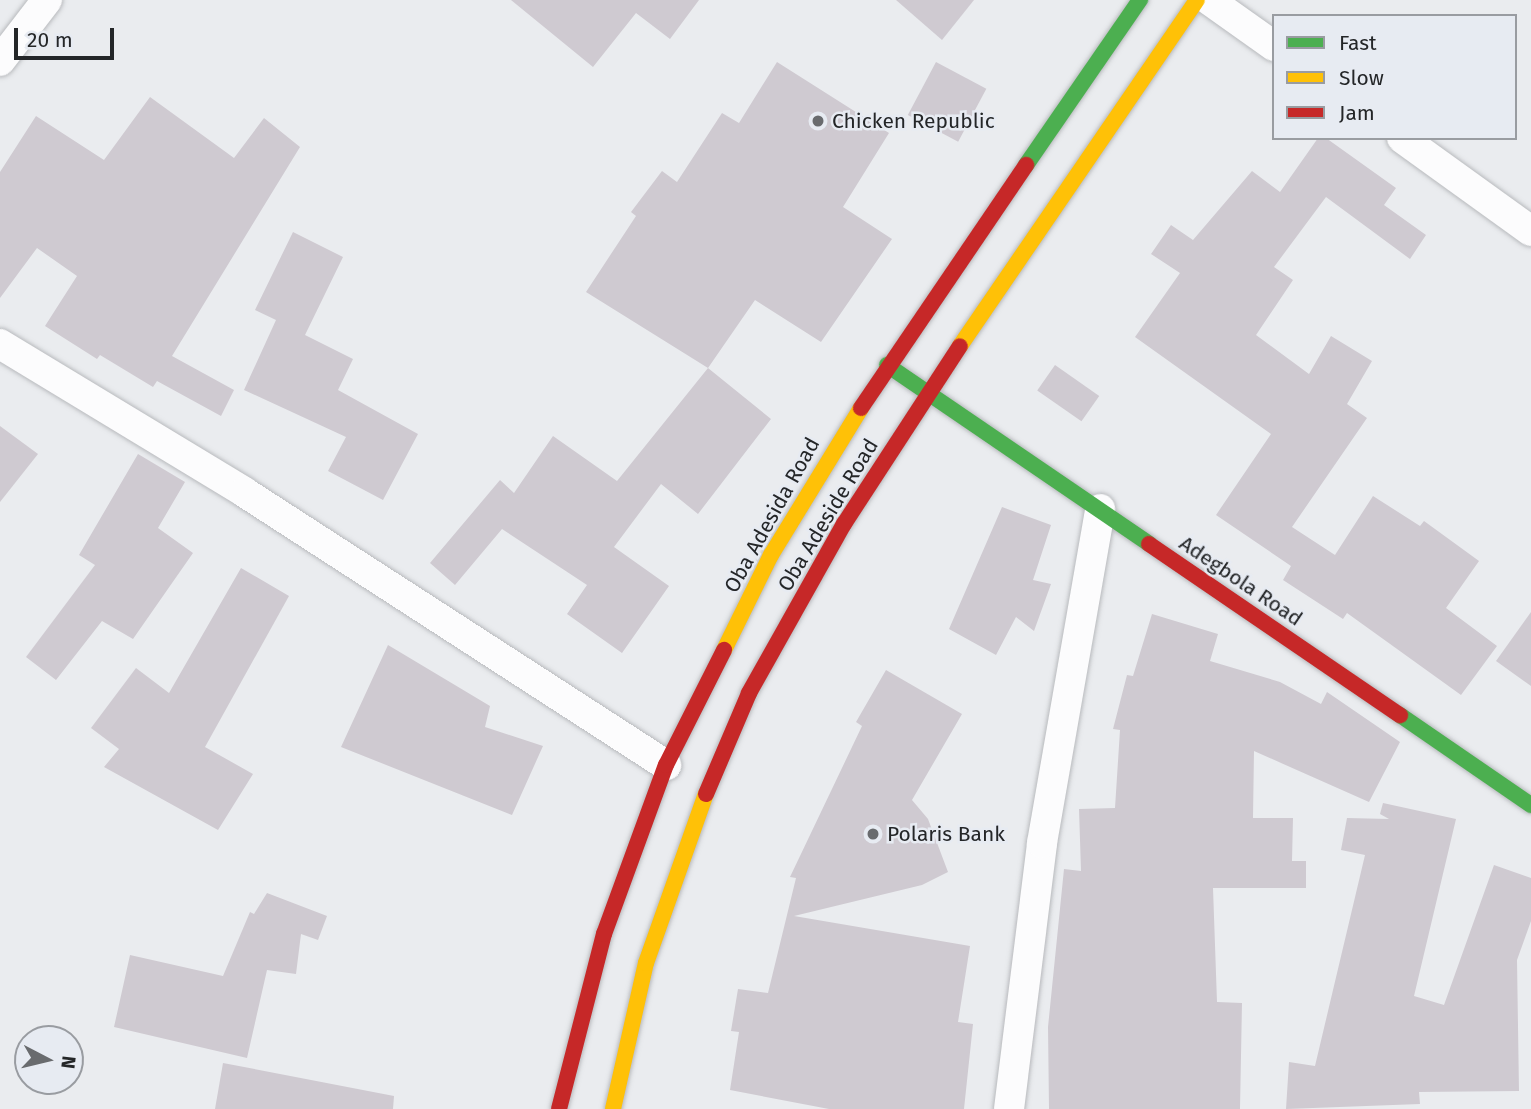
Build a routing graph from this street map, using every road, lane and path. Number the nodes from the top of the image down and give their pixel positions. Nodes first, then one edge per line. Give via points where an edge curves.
1 (47, 0) edge
2 (1197, 0) edge
3 (1209, 0) edge
4 (1133, 2) edge
5 (1168, 38) junction
6 (1272, 45) edge
7 (0, 61) edge
8 (1405, 140) edge
9 (1531, 230) edge
10 (0, 344) edge
11 (887, 365) junction
12 (927, 393) junction
13 (1100, 509) junction
14 (666, 765) junction
15 (1531, 805) edge
16 (559, 1109) edge
17 (613, 1109) edge
18 (1009, 1109) edge

1 - 7 street
2 - 5 main road, Oba Adeside Road
3 - 6 street
4 - 5 street
4 - 11 main road, Oba Adesida Road
5 - 12 main road, Oba Adeside Road
8 - 9 street
10 - 14 street via 244,492
11 - 12 main road, Adegbola Road
11 - 14 main road, Oba Adesida Road via 771,555
12 - 13 main road, Adegbola Road
12 - 17 main road, Oba Adeside Road via 844,524 749,693 698,813 646,963
13 - 15 main road, Adegbola Road
13 - 18 street via 1042,843
14 - 16 main road, Oba Adesida Road via 604,934

